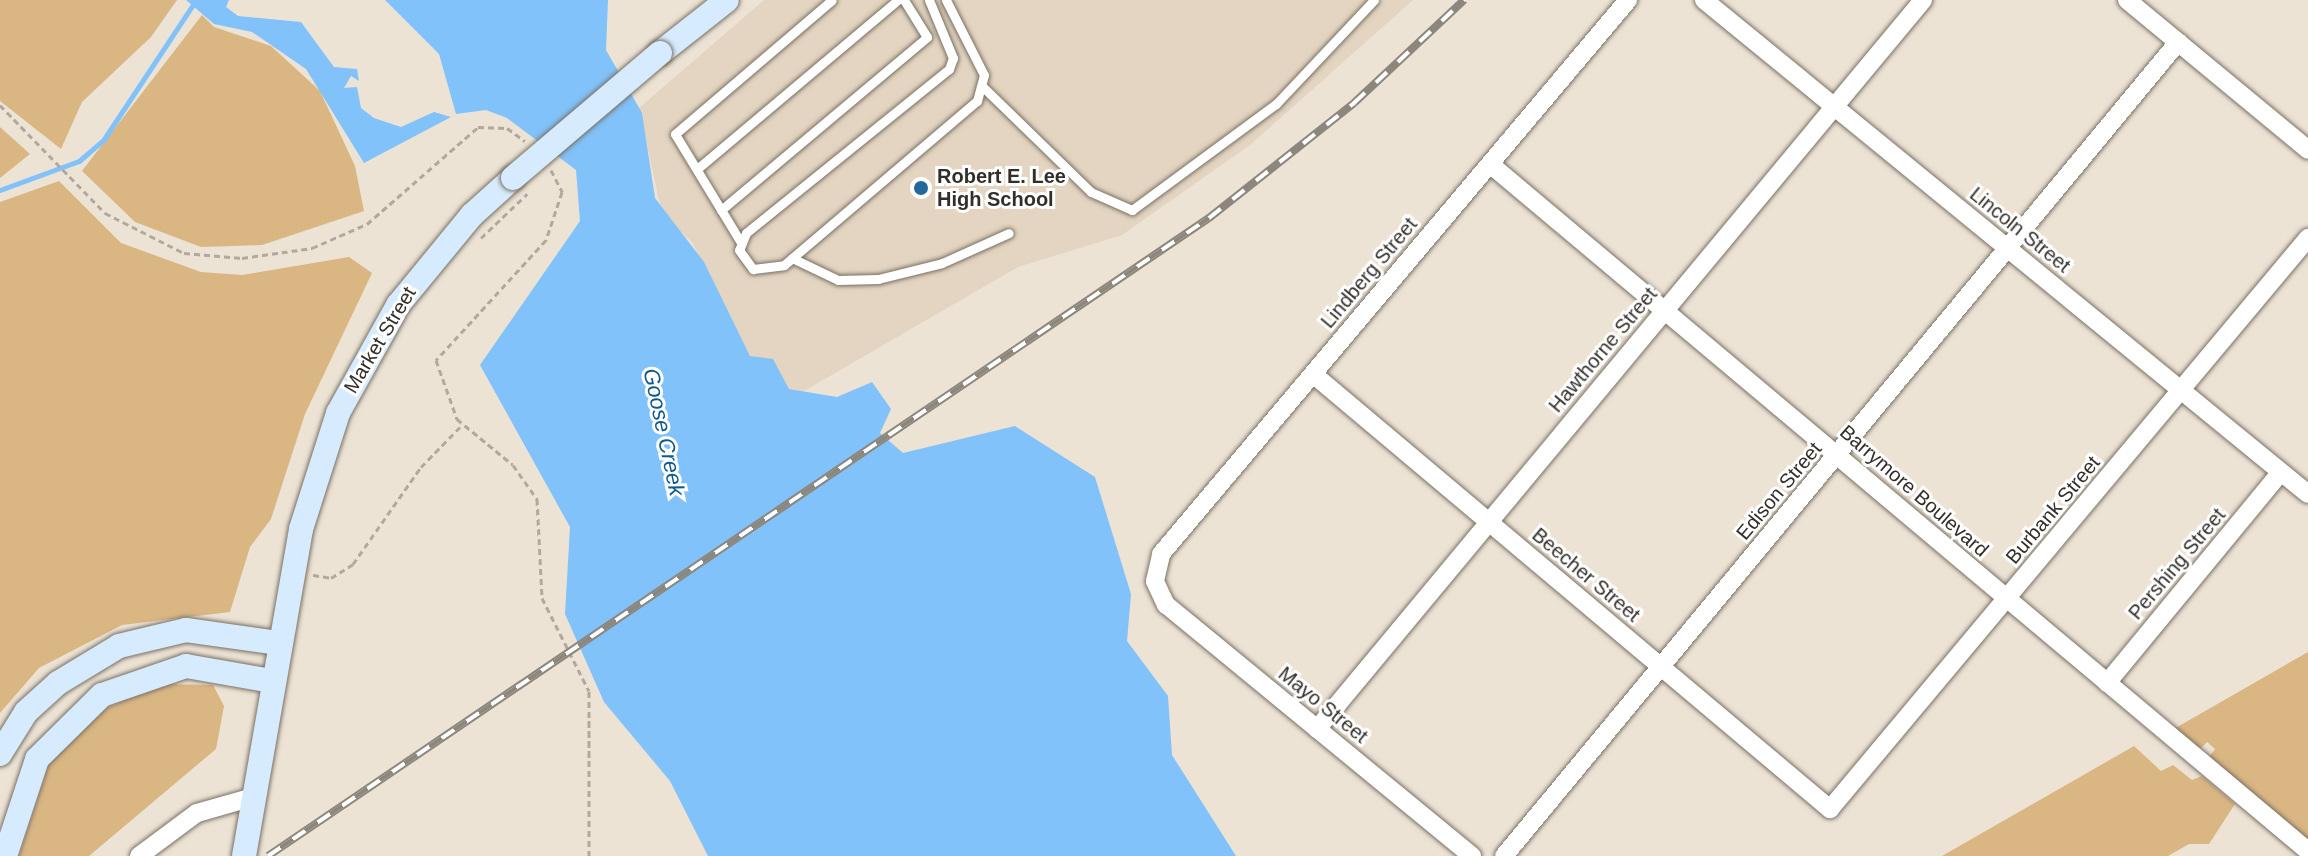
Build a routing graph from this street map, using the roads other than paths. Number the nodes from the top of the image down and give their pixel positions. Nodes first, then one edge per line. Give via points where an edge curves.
1 (727, 0) edge
2 (832, 0) edge
3 (898, 0) edge
4 (904, 0) edge
5 (929, 0) edge
6 (946, 0) edge
7 (1374, 0) edge
8 (1628, 0) edge
9 (1704, 0) edge
10 (1923, 0) edge
11 (2127, 0) edge
12 (945, 34) junction
13 (927, 37) junction
14 (2178, 42) junction
15 (984, 88) junction
16 (1834, 107) junction
17 (2308, 150) edge
18 (1490, 164) junction
19 (697, 169) junction
20 (721, 210) junction
21 (1009, 233) dead end
22 (2308, 238) edge
23 (740, 241) junction
24 (2008, 249) junction
25 (792, 258) junction
26 (1665, 310) junction
27 (1313, 374) junction
28 (2183, 392) junction
29 (1838, 454) junction
30 (2281, 472) junction
31 (2308, 494) edge
32 (1489, 522) junction
33 (1155, 581) joint
34 (2006, 599) junction
35 (279, 643) junction
36 (1661, 667) junction
37 (272, 681) junction
38 (2107, 683) junction
39 (1317, 729) junction
40 (0, 754) edge
41 (253, 797) junction
42 (1830, 809) joint
43 (2308, 851) edge
44 (5, 856) edge
45 (139, 856) edge
46 (244, 856) edge
47 (1472, 856) edge
48 (1504, 856) edge

1 - 35 main road, Market Street, bridge via 513,178 432,259 364,358 316,471
2 - 19 lane via 675,134
3 - 19 lane
4 - 13 lane
5 - 12 lane
6 - 15 lane
7 - 15 lane via 1276,104 1132,210 1091,192
8 - 18 street, Lindberg Street
9 - 16 street, Lincoln Street
10 - 16 street, Hawthorne Street
11 - 14 street
12 - 13 lane
12 - 23 lane via 949,69
13 - 20 lane
14 - 17 street
14 - 24 street, Edison Street
15 - 25 lane
16 - 24 street, Lincoln Street
16 - 26 street, Hawthorne Street
18 - 26 street, Barrymore Boulevard
18 - 27 street, Lindberg Street
19 - 20 lane
20 - 23 lane
21 - 25 lane via 942,263 878,279 838,280
22 - 28 street, Burbank Street
23 - 25 lane via 753,269 775,270
24 - 28 street, Lincoln Street
24 - 29 street, Edison Street
26 - 29 street, Barrymore Boulevard
26 - 32 street, Hawthorne Street
27 - 32 street, Beecher Street
27 - 33 street, Lindberg Street via 1161,554
28 - 30 street, Lincoln Street
28 - 34 street, Burbank Street
29 - 34 street, Barrymore Boulevard
29 - 36 street, Edison Street
30 - 31 street, Lincoln Street
30 - 38 street, Pershing Street
32 - 36 street, Beecher Street
32 - 39 street, Hawthorne Street
33 - 39 street, Mayo Street via 1166,605
34 - 38 street, Barrymore Boulevard
34 - 42 street, Burbank Street
35 - 37 main road, Market Street
35 - 40 main road via 186,630 119,646 58,683 26,712
36 - 42 street, Beecher Street
36 - 48 street, Edison Street
37 - 41 main road, Market Street
37 - 44 main road via 186,666 102,695 37,759
38 - 43 street, Barrymore Boulevard
39 - 47 street, Mayo Street
41 - 45 street via 197,813
41 - 46 main road, Market Street

